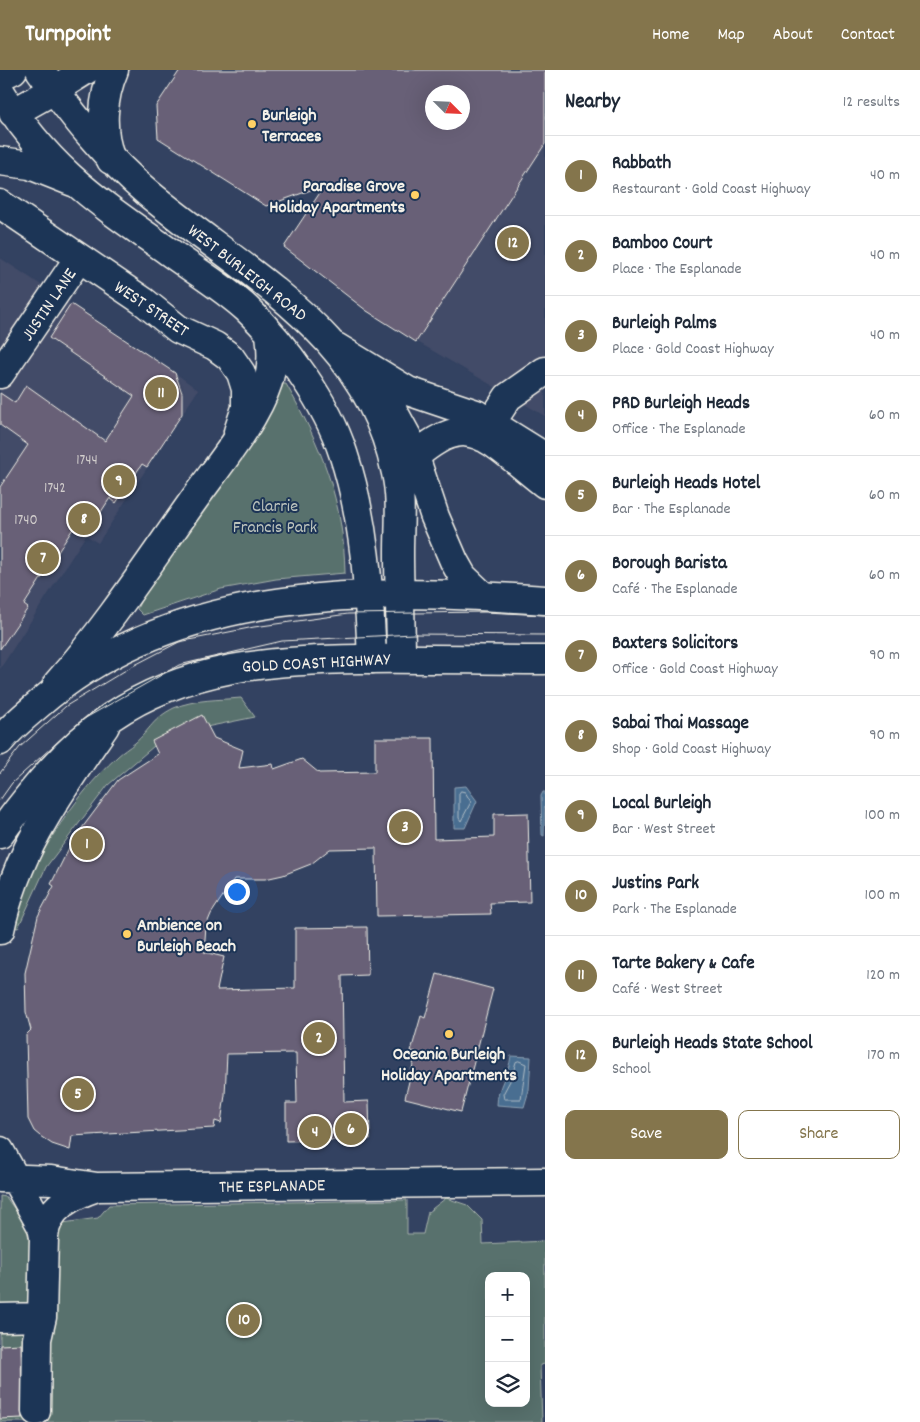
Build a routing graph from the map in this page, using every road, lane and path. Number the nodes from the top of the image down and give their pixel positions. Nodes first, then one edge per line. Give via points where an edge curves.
1 (13, 70) edge
2 (86, 70) edge
3 (114, 70) edge
4 (0, 76) edge
5 (47, 80) edge
6 (4, 108) edge
7 (111, 160) junction
8 (0, 161) edge
9 (73, 182) junction
10 (0, 204) edge
11 (79, 258) junction
12 (270, 333) junction
13 (337, 349) junction
14 (545, 371) edge
15 (0, 374) edge
16 (487, 430) junction
17 (234, 443) junction
18 (545, 457) edge
19 (405, 464) junction
20 (545, 484) edge
21 (401, 594) junction
22 (369, 596) junction
23 (483, 596) junction
24 (545, 600) edge
25 (372, 658) junction
26 (401, 658) junction
27 (545, 660) edge
28 (44, 700) junction
29 (111, 717) junction
30 (0, 740) edge
31 (0, 834) edge
32 (0, 930) edge
33 (0, 1151) edge
34 (7, 1178) edge
35 (545, 1182) edge
36 (97, 1187) junction
37 (44, 1241) junction
38 (42, 1317) junction
39 (0, 1318) edge
40 (36, 1411) dead end

1 - 4 main road
2 - 5 main road
3 - 7 main road via 107,90 104,120
5 - 6 main road
5 - 7 main road, WEST BURLEIGH ROAD
6 - 9 main road, WEST BURLEIGH ROAD
7 - 13 main road, WEST BURLEIGH ROAD via 199,234 284,296
8 - 9 main road via 30,165
9 - 12 main road, WEST BURLEIGH ROAD via 231,296
10 - 11 main road, WEST STREET
11 - 15 main road, JUSTIN LANE
11 - 17 main road, WEST STREET via 178,329 222,351 236,365 245,384 247,401
12 - 17 main road via 272,356 267,383
12 - 22 main road, WEST BURLEIGH ROAD via 308,384 343,451 354,495
13 - 16 main road via 408,391 464,409
13 - 19 main road via 385,398 403,427
14 - 16 main road via 508,397
16 - 18 main road
16 - 19 main road via 452,432 434,440
16 - 20 main road
17 - 28 main road via 105,626
19 - 21 main road via 400,502
19 - 23 main road via 435,516 463,577
21 - 22 main road
21 - 23 main road
21 - 26 main road
22 - 25 main road, WEST BURLEIGH ROAD
22 - 28 main road via 314,597 236,610 179,625 116,651
23 - 24 main road
25 - 26 main road, GOLD COAST HIGHWAY
25 - 29 main road, GOLD COAST HIGHWAY via 284,661 222,669 168,687
26 - 27 main road, GOLD COAST HIGHWAY
28 - 30 main road
29 - 31 main road, GOLD COAST HIGHWAY via 60,760
29 - 32 main road via 28,845 19,864
33 - 34 main road
34 - 36 main road, THE ESPLANADE
34 - 37 main road via 42,1227
35 - 36 main road, THE ESPLANADE
36 - 37 main road via 59,1206 49,1220
37 - 38 main road
38 - 39 main road
38 - 40 main road via 37,1339

